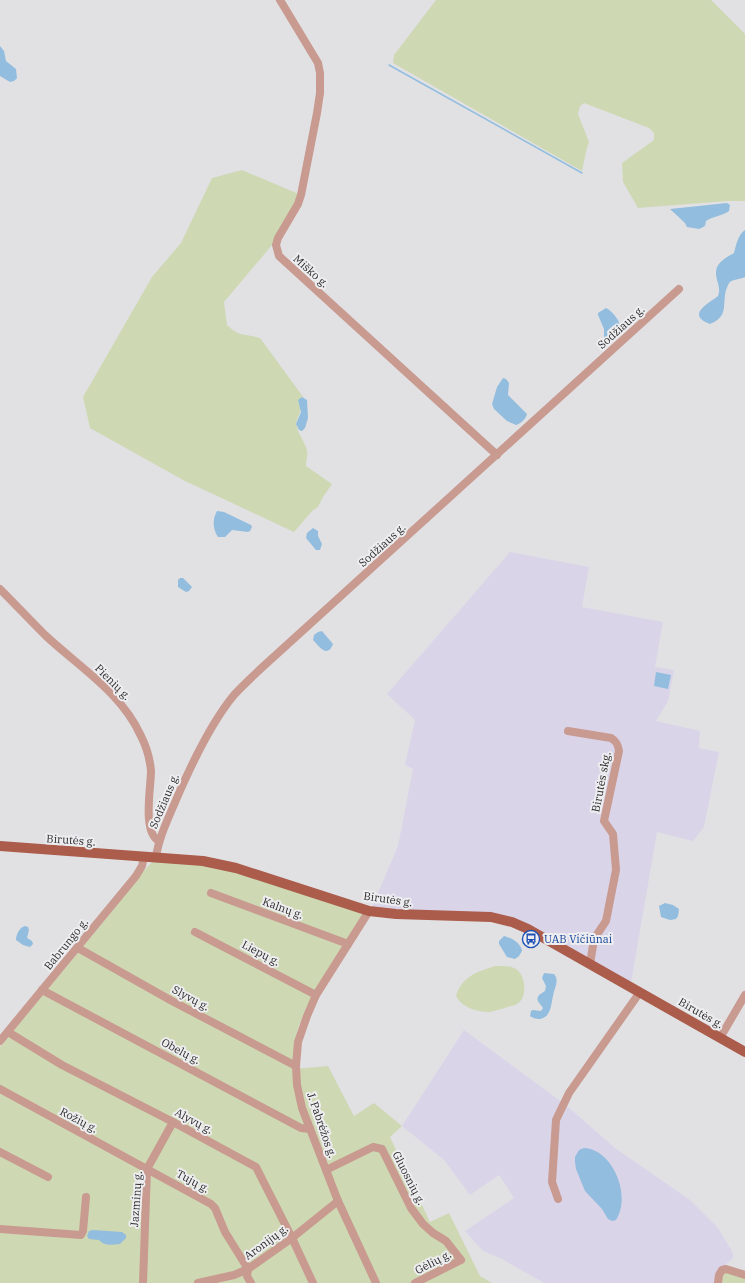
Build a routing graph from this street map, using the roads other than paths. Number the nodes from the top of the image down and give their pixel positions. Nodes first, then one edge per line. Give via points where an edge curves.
1 (280, 0) edge
2 (679, 289) dead end
3 (497, 455) junction
4 (0, 589) edge
5 (568, 731) dead end
6 (159, 841) junction
7 (0, 846) edge
8 (144, 857) junction
9 (156, 858) junction
10 (211, 893) dead end
11 (368, 911) junction
12 (195, 932) dead end
13 (348, 944) junction
14 (78, 948) junction
15 (590, 964) junction
16 (42, 990) junction
17 (640, 992) junction
18 (316, 995) junction
19 (745, 995) edge
20 (8, 1032) junction
21 (720, 1038) junction
22 (0, 1041) edge
23 (745, 1052) edge
24 (296, 1066) junction
25 (0, 1089) edge
26 (173, 1122) junction
27 (310, 1129) junction
28 (0, 1152) edge
29 (147, 1169) junction
30 (326, 1170) junction
31 (48, 1177) dead end
32 (86, 1197) dead end
33 (558, 1199) dead end
34 (338, 1200) junction
35 (0, 1229) edge
36 (292, 1238) junction
37 (460, 1260) joint
38 (248, 1269) junction
39 (745, 1275) edge
40 (143, 1283) edge
41 (198, 1283) edge
42 (251, 1283) edge
43 (313, 1283) edge
44 (376, 1283) edge
45 (415, 1283) edge
46 (718, 1283) edge

1 - 3 street, Miško g. via 318,64 321,80 301,195 278,238 276,245 279,256
2 - 3 street, Sodžiaus g.
3 - 6 street, Sodžiaus g. via 234,694 222,710 185,778
4 - 6 street, Pienių g. via 123,706 147,750 151,770 150,825 153,837
5 - 15 street, Birutės skg. via 610,738 618,745 619,751 604,821 613,834 616,870 606,921 594,939
6 - 9 street, Sodžiaus g.
7 - 8 main road, Birutės g.
8 - 9 main road, Birutės g.
8 - 14 street, Babrungo g. via 136,876
9 - 11 main road, Birutės g. via 203,861 236,868
10 - 13 street, Kalnų g.
11 - 13 street, J. Pabrėžos g.
11 - 15 main road, Birutės g. via 502,919 528,929
12 - 18 street, Liepų g.
13 - 18 street, J. Pabrėžos g.
14 - 16 street, Babrungo g.
14 - 24 street, Slyvų g.
15 - 17 main road, Birutės g.
16 - 20 street, Babrungo g.
16 - 27 street, Obelų g. via 301,1128
17 - 21 main road, Birutės g.
17 - 33 street via 569,1093 556,1120 552,1182
18 - 24 street, J. Pabrėžos g. via 300,1031
19 - 21 street
20 - 22 street, Babrungo g.
20 - 26 street, Alyvų g. via 62,1065
21 - 23 main road, Birutės g.
24 - 27 street, J. Pabrėžos g. via 302,1108
25 - 29 street, Rožių g.
26 - 29 street, Jazminų g.
26 - 36 street, Alyvų g. via 256,1167
27 - 30 street, J. Pabrėžos g.
28 - 31 street
29 - 38 street, Tujų g. via 211,1204
29 - 40 street, Jazminų g.
30 - 34 street, J. Pabrėžos g.
30 - 37 street, Gluosnių g. via 373,1147 382,1149 411,1208 423,1224 446,1241
32 - 35 street via 81,1235
34 - 36 street, Aronijų g.
34 - 44 street, J. Pabrėžos g.
36 - 38 street, Aronijų g.
36 - 43 street, Alyvų g.
37 - 45 street, Gėlių g.
38 - 41 street, Aronijų g. via 234,1275
38 - 42 street, Tujų g. via 247,1276
39 - 46 street via 722,1270

